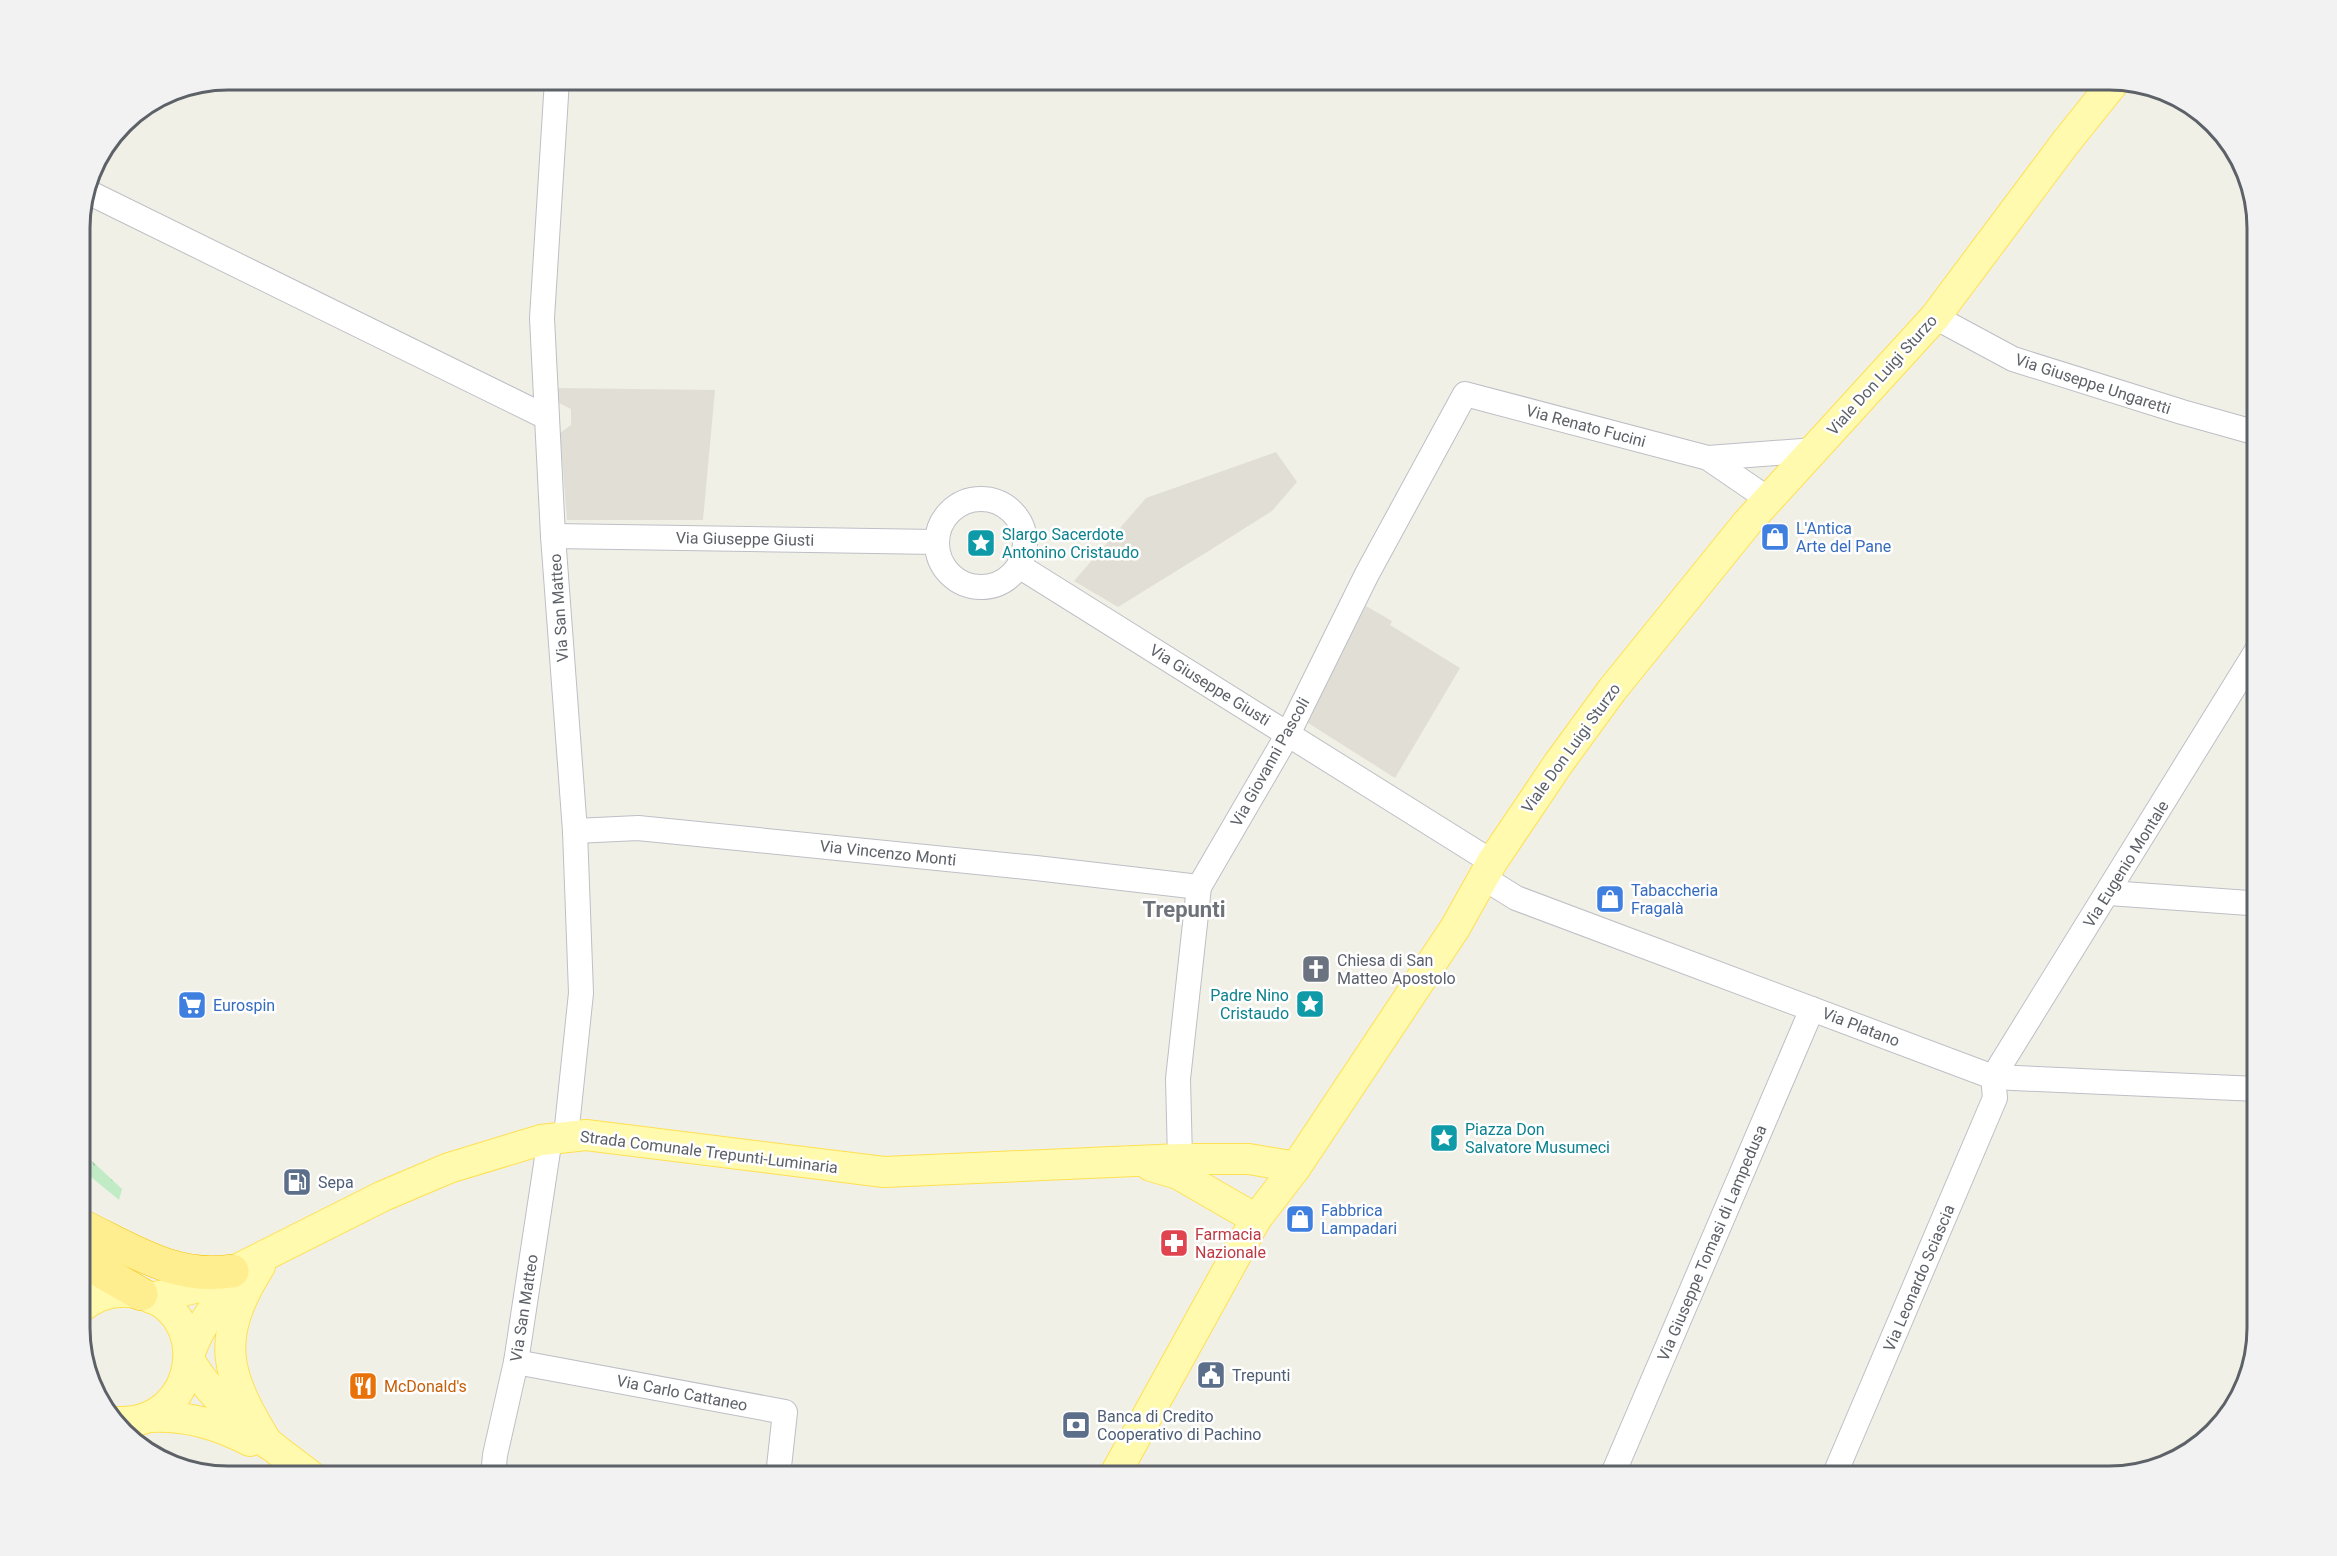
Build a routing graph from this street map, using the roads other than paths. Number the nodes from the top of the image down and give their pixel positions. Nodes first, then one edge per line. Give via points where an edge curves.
1 (556, 90) edge
2 (2108, 90) edge
3 (94, 195) edge
4 (1935, 317) junction
5 (1465, 394) joint
6 (546, 417) junction
7 (2247, 430) edge
8 (1815, 450) junction
9 (1708, 458) junction
10 (1768, 499) junction
11 (553, 537) junction
12 (937, 542) junction
13 (1019, 566) junction
14 (2247, 668) edge
15 (1288, 734) junction
16 (575, 831) junction
17 (1488, 870) junction
18 (1199, 887) junction
19 (2109, 893) junction
20 (2247, 903) edge
21 (1812, 1009) junction
22 (1993, 1077) junction
23 (2247, 1089) edge
24 (558, 1137) junction
25 (1179, 1159) junction
26 (1140, 1163) junction
27 (1296, 1167) junction
28 (1256, 1219) junction
29 (90, 1230) edge
30 (90, 1264) edge
31 (246, 1268) junction
32 (146, 1296) junction
33 (90, 1302) edge
34 (189, 1358) junction
35 (516, 1362) junction
36 (149, 1417) junction
37 (126, 1421) edge
38 (290, 1460) edge
39 (494, 1466) edge
40 (779, 1466) edge
41 (1120, 1466) edge
42 (1616, 1466) edge
43 (1838, 1466) edge

1 - 6 street, Via San Matteo via 542,318
2 - 4 main road, Viale Don Luigi Sturzo
3 - 6 street
4 - 7 street, Via Giuseppe Ungaretti via 2013,359
4 - 8 main road, Viale Don Luigi Sturzo
5 - 9 street, Via Renato Fucini
5 - 15 street, Via Giovanni Pascoli via 1367,574
6 - 11 street, Via San Matteo
8 - 9 street, Via Renato Fucini
8 - 10 main road, Viale Don Luigi Sturzo
9 - 10 street, Via Renato Fucini
10 - 17 main road, Viale Don Luigi Sturzo via 1612,690
11 - 12 street, Via Giuseppe Giusti
11 - 16 street, Via San Matteo
12 - 13 street via 938,554 949,573 969,586 1003,582
12 - 13 street via 943,520 951,511 970,500 994,501 1004,505 1020,522 1025,545
13 - 15 street, Via Giuseppe Giusti
14 - 19 street, Via Eugenio Montale
15 - 17 street, Via Giuseppe Giusti
15 - 18 street, Via Giovanni Pascoli
16 - 18 street, Via Vincenzo Monti via 638,828
16 - 24 street, Via San Matteo via 581,993
17 - 21 street, Via Platano via 1516,898
17 - 27 main road, Viale Don Luigi Sturzo via 1455,928
18 - 25 street, Via Giovanni Pascoli via 1178,1079
19 - 20 street
19 - 22 street, Via Eugenio Montale
21 - 22 street, Via Platano
21 - 42 street, Via Giuseppe Tomasi di Lampedusa
22 - 23 street, Via Platano
22 - 43 street, Via Leonardo Sciascia via 1995,1098
24 - 26 main road, Strada Comunale Trepunti-Luminaria via 586,1135 884,1172
24 - 31 main road, Strada Comunale Trepunti-Luminaria via 449,1168 383,1196
24 - 35 street, Via San Matteo
25 - 26 main road
25 - 27 main road via 1249,1158
26 - 28 main road via 1178,1174
27 - 28 main road, Viale Don Luigi Sturzo
28 - 41 main road, Viale Don Luigi Sturzo
29 - 31 highway via 177,1269 208,1275
30 - 32 highway
31 - 32 main road via 193,1289
31 - 34 main road via 203,1323
31 - 38 main road via 230,1351 237,1386
32 - 33 main road via 105,1294
32 - 34 main road via 166,1308 178,1322
34 - 36 main road via 186,1378 177,1394 165,1408
34 - 38 main road via 222,1405
35 - 39 street, Via San Matteo
35 - 40 street, Via Carlo Cattaneo via 785,1412
36 - 37 main road
36 - 38 main road via 173,1416 211,1424

